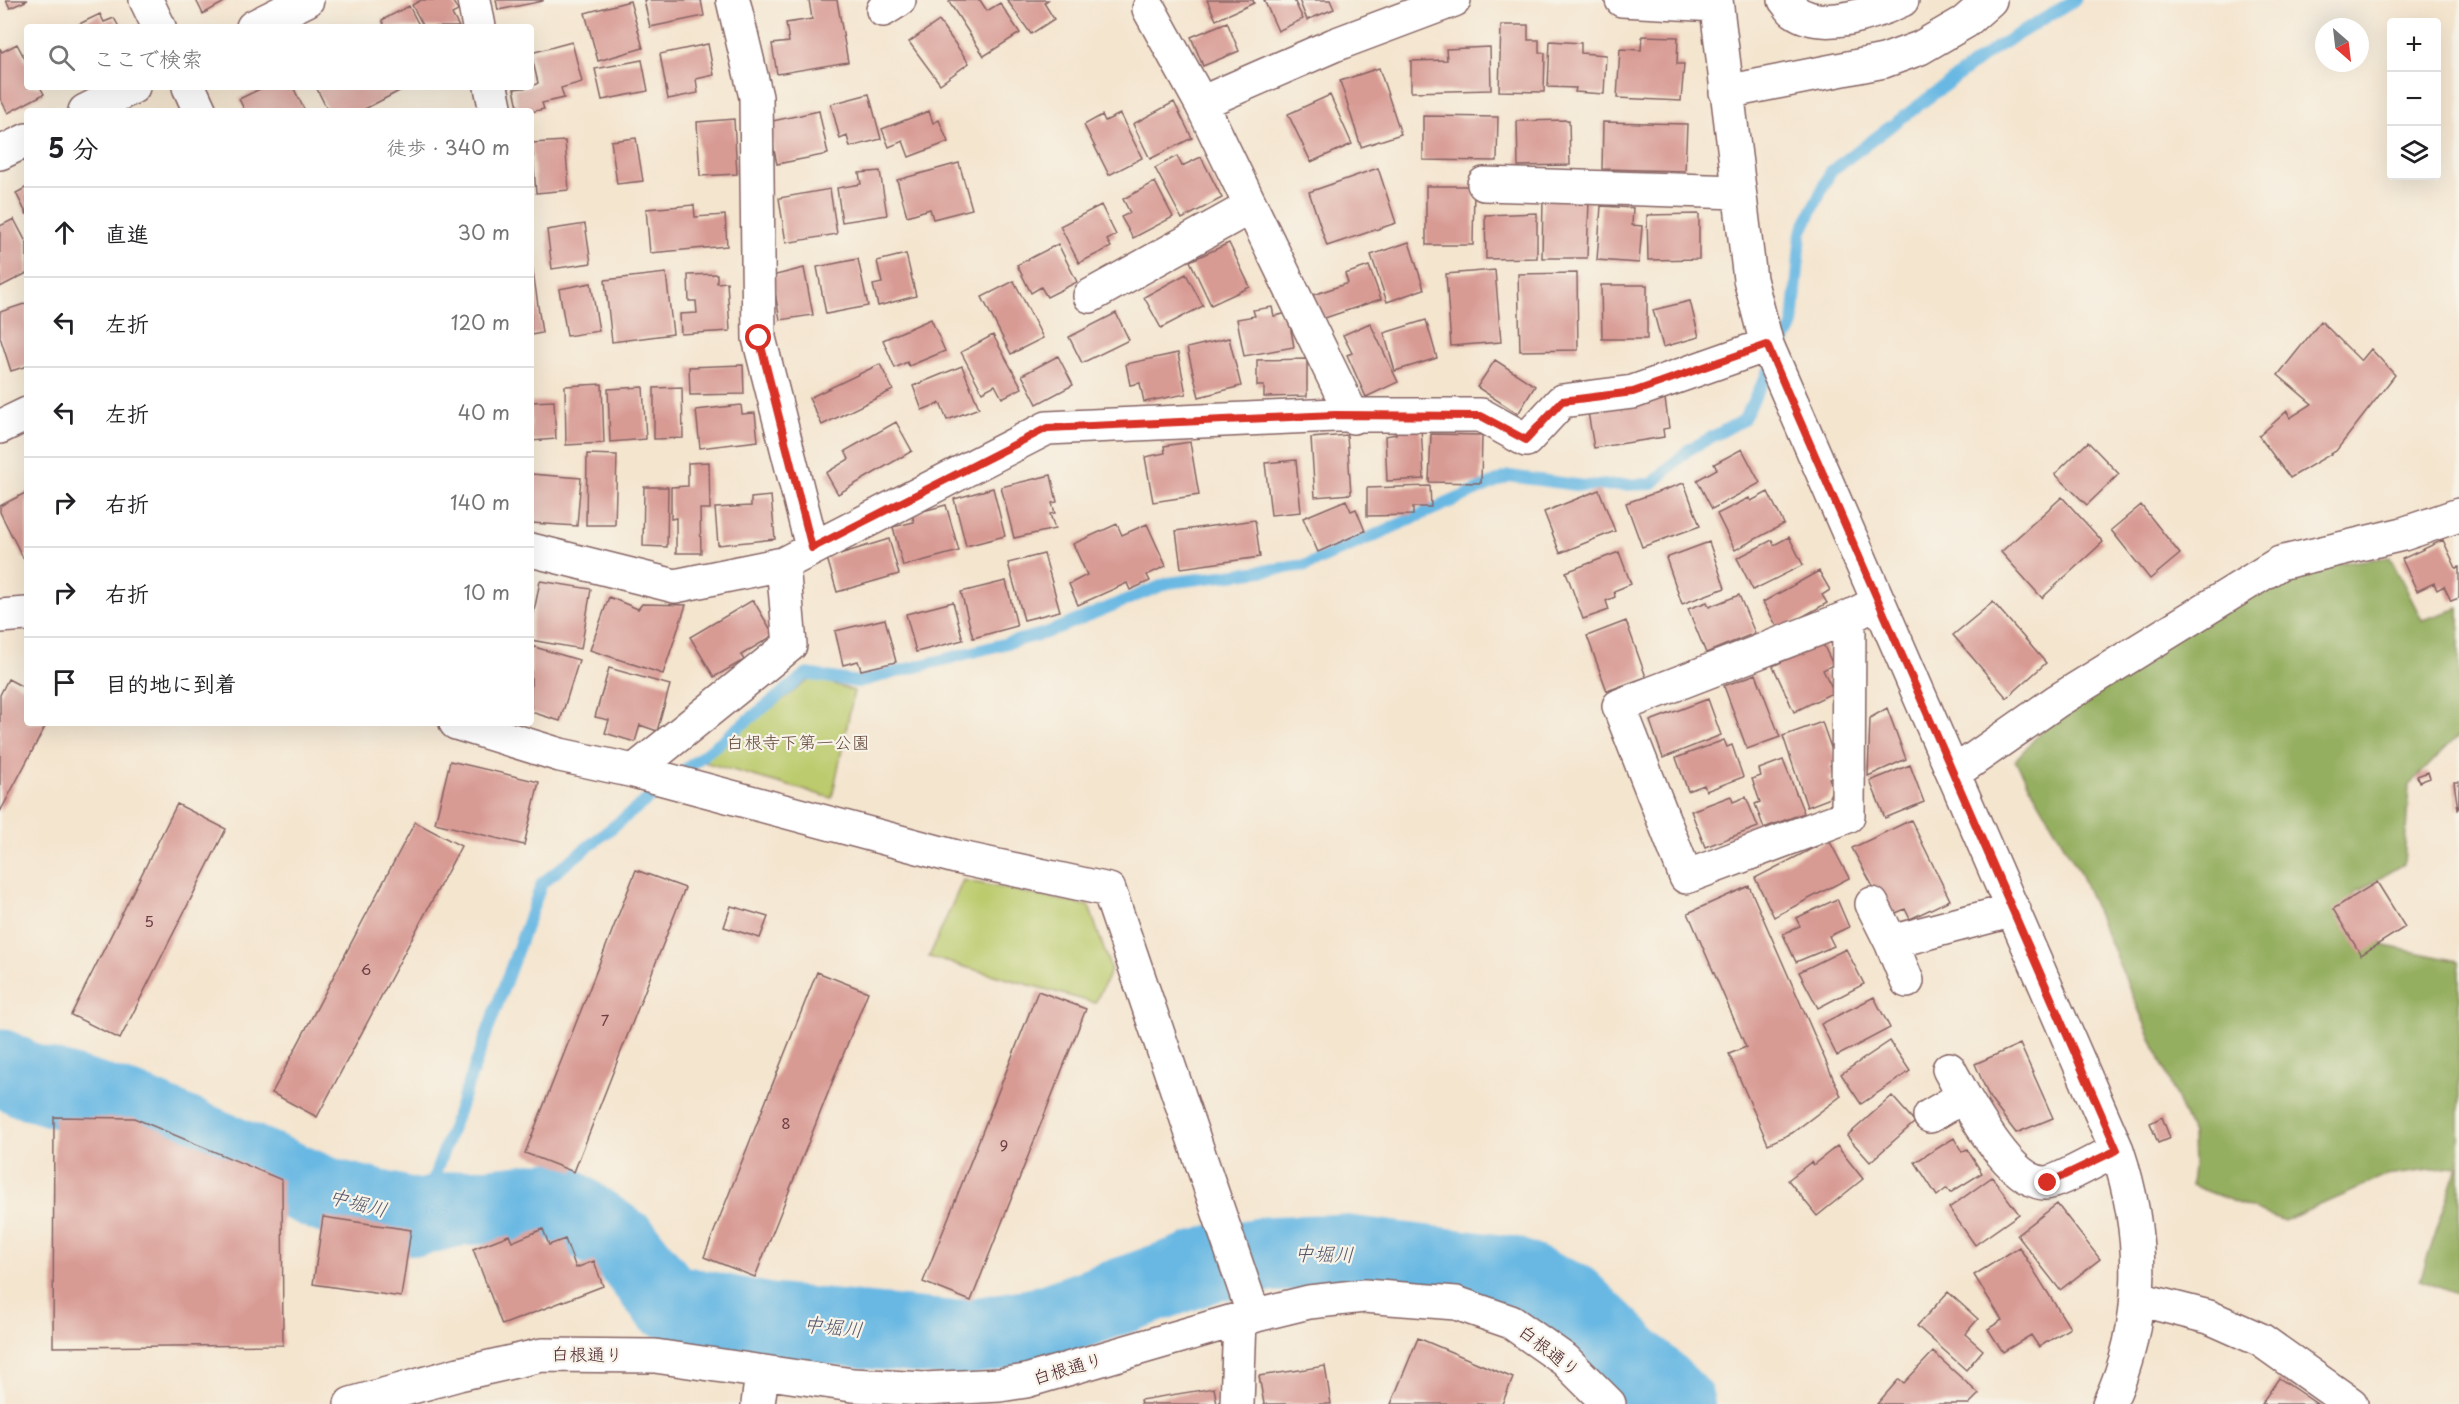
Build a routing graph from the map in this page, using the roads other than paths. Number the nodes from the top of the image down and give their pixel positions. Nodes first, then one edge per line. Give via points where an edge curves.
1 (146, 0) edge
2 (307, 0) edge
3 (474, 0) edge
4 (733, 0) edge
5 (1454, 0) edge
6 (1622, 0) edge
7 (1785, 0) edge
8 (1902, 0) edge
9 (1990, 0) edge
10 (1716, 2) edge
11 (1149, 9) dead end
12 (158, 24) edge
13 (259, 24) edge
14 (478, 24) edge
15 (127, 90) edge
16 (190, 90) edge
17 (492, 90) edge
18 (1726, 92) junction
19 (1201, 103) junction
20 (91, 108) edge
21 (199, 108) edge
22 (495, 108) edge
23 (24, 141) edge
24 (0, 153) edge
25 (1484, 184) dead end
26 (1739, 192) junction
27 (1250, 207) junction
28 (1090, 296) dead end
29 (1767, 345) junction
30 (24, 415) edge
31 (1353, 417) junction
32 (0, 427) edge
33 (2459, 515) edge
34 (812, 548) junction
35 (534, 551) edge
36 (783, 564) junction
37 (1879, 602) junction
38 (24, 614) edge
39 (0, 616) edge
40 (1849, 617) junction
41 (466, 726) edge
42 (634, 771) junction
43 (1954, 773) junction
44 (1872, 904) dead end
45 (2014, 910) junction
46 (1891, 942) junction
47 (1907, 981) dead end
48 (1930, 1116) dead end
49 (2117, 1150) junction
50 (2138, 1299) junction
51 (1247, 1317) junction
52 (760, 1389) edge
53 (1001, 1395) edge
54 (351, 1404) edge
55 (1237, 1404) edge
56 (1609, 1404) edge
57 (2109, 1404) edge
58 (2351, 1404) edge

1 - 12 street
2 - 13 street
3 - 14 street
4 - 34 street via 756,97 759,338
5 - 19 street via 1334,45
6 - 10 street
7 - 8 street via 1794,11 1822,22 1871,13
9 - 18 street via 1965,22 1929,43 1884,61
10 - 18 street
11 - 19 street
15 - 20 street
16 - 21 street
17 - 22 street
18 - 26 street
19 - 27 street
23 - 24 street
25 - 26 street
26 - 29 street via 1750,279
27 - 28 street
27 - 31 street
29 - 31 street via 1633,392 1562,401 1526,440 1481,416
29 - 37 street
30 - 32 street
31 - 34 street via 1047,428
33 - 43 street via 2403,534 2280,563 2057,701
34 - 36 street
35 - 36 street via 675,586
36 - 42 street via 790,645
37 - 40 street
37 - 43 street
38 - 39 street
40 - 40 street via 1619,706 1686,876 1848,816
41 - 42 street
42 - 51 street via 956,857 1109,890
43 - 45 street
44 - 46 street
45 - 46 street
45 - 49 street
46 - 47 street
48 - 49 street via 1956,1082 2007,1161 2030,1180 2048,1183
49 - 50 street via 2135,1220
50 - 57 street via 2121,1378
50 - 58 street via 2209,1317 2261,1340
51 - 53 street, 白根通り via 1026,1381
51 - 55 street
51 - 56 street, 白根通り via 1309,1302 1364,1296 1456,1303 1511,1322 1565,1360
52 - 53 street, 白根通り via 852,1385
52 - 54 street, 白根通り via 655,1356 542,1354

